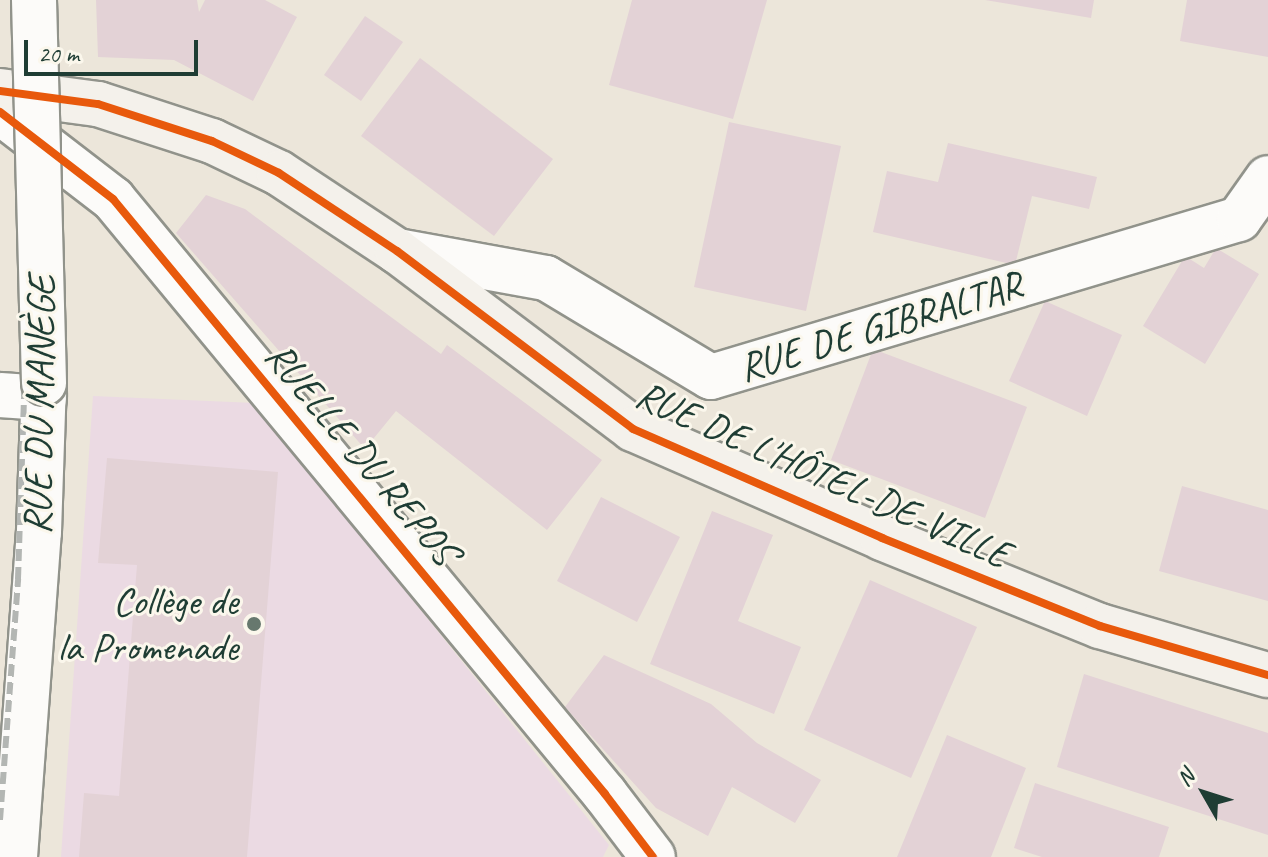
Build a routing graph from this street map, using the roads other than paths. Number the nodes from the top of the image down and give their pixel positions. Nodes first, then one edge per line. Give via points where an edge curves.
1 (34, 0) edge
2 (0, 91) edge
3 (0, 112) edge
4 (1268, 178) edge
5 (397, 251) junction
6 (44, 390) junction
7 (0, 395) edge
8 (1268, 675) edge
9 (15, 857) edge
10 (653, 857) edge

1 - 6 street, RUE DU MANÈGE, bridge
2 - 5 main road, RUE DE L'HÔTEL-DE-VILLE via 98,104 212,141 279,173
3 - 10 street, RUELLE DU REPOS via 113,199
4 - 5 street, RUE DE GIBRALTAR via 1239,219 711,377 546,278
5 - 8 main road, RUE DE L'HÔTEL-DE-VILLE via 633,429 1100,626
6 - 7 street
6 - 9 street, RUE DU MANÈGE

